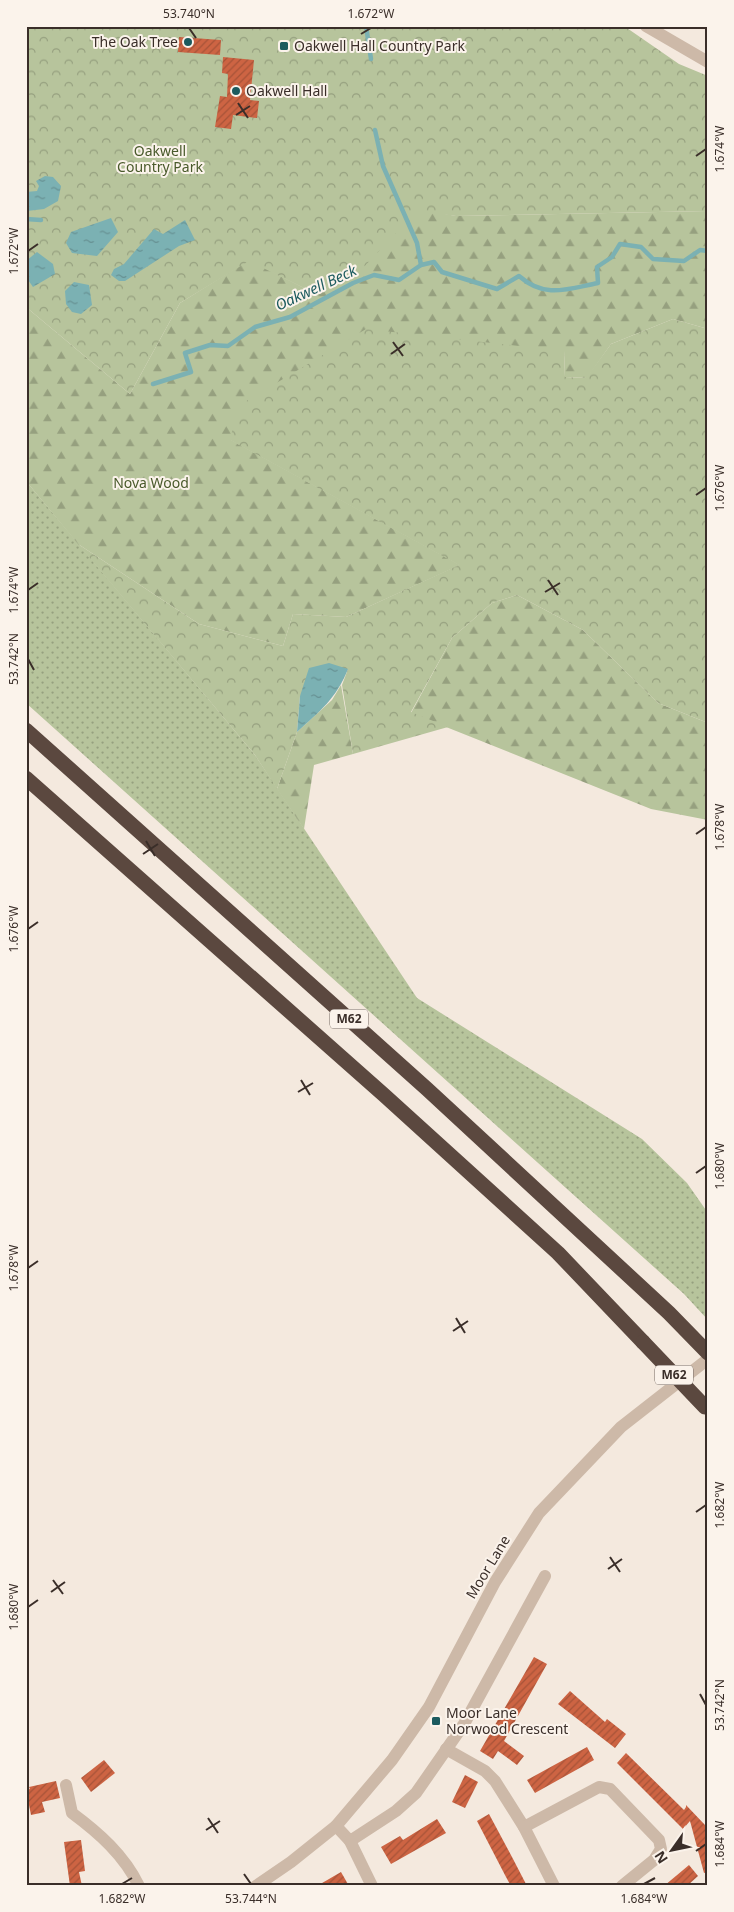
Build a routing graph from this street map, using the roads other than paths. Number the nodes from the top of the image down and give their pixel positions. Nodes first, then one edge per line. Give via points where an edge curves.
1 (646, 26) edge
2 (708, 62) edge
3 (26, 730) edge
4 (26, 778) edge
5 (708, 1353) edge
6 (708, 1359) edge
7 (707, 1409) edge
8 (545, 1576) dead end
9 (446, 1749) junction
10 (66, 1785) dead end
11 (336, 1826) junction
12 (524, 1827) junction
13 (350, 1840) junction
14 (139, 1886) edge
15 (256, 1886) edge
16 (372, 1886) edge
17 (554, 1886) edge
18 (622, 1886) edge

1 - 2 street
3 - 5 highway, M62 via 419,1082 669,1313
4 - 7 highway, M62, bridge via 558,1253
6 - 11 street, Moor Lane via 621,1426 539,1513 495,1582 429,1707 392,1760
8 - 9 street via 464,1724
9 - 12 street via 485,1770
9 - 13 street via 416,1793 396,1811
10 - 14 street via 72,1814 97,1831 131,1870
11 - 13 street
11 - 15 street, Moor Lane
12 - 17 street
12 - 18 street via 599,1787 610,1789 659,1840 661,1849 654,1860
13 - 16 street

